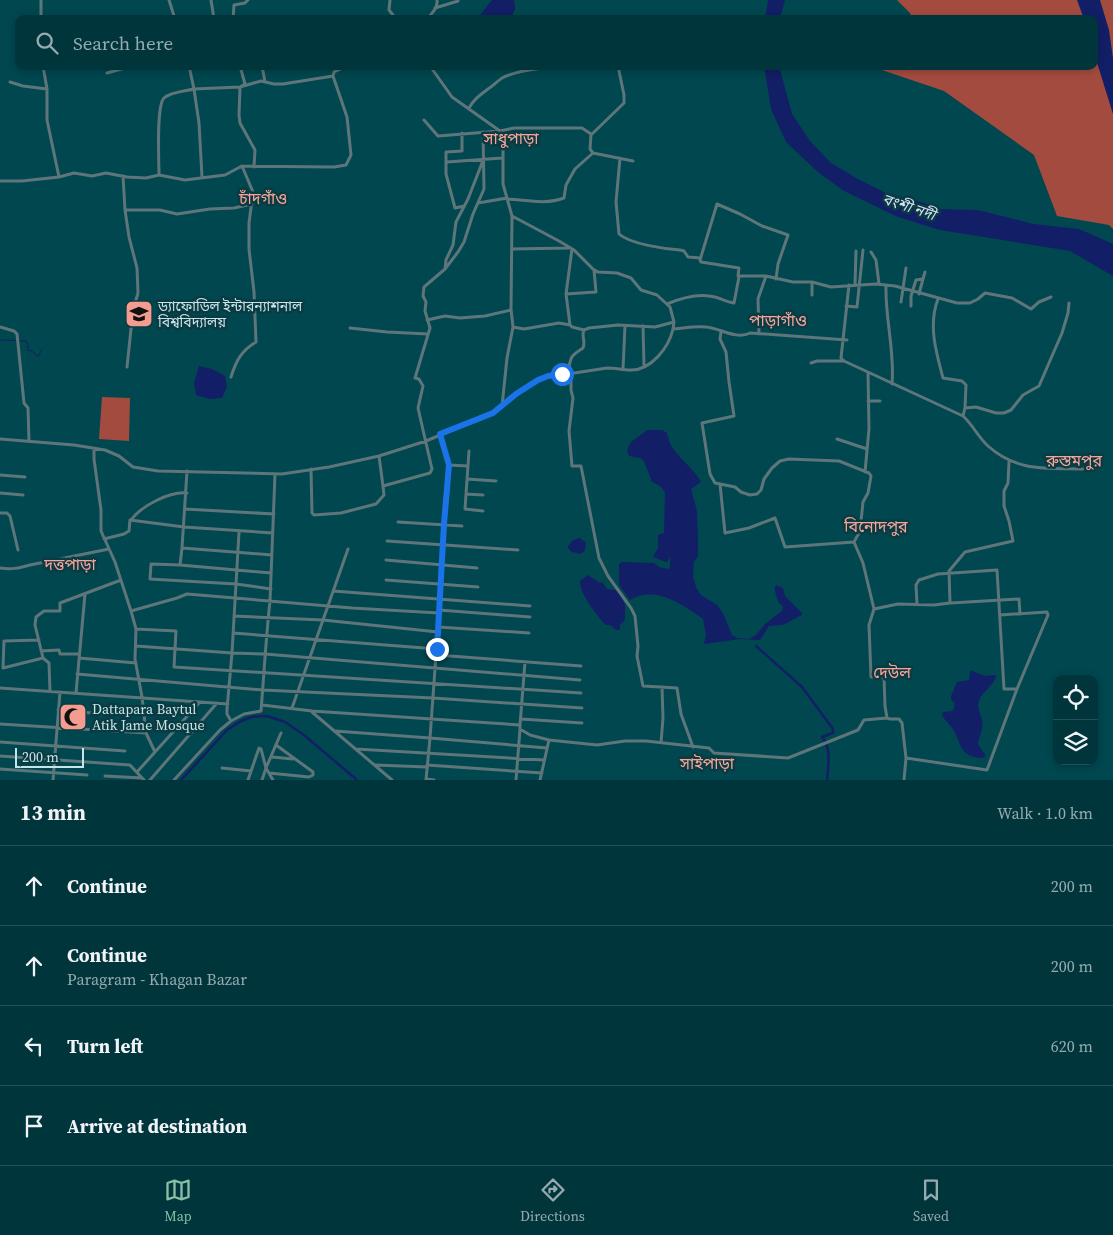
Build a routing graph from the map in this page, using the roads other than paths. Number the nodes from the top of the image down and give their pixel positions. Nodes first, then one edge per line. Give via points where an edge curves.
1 (41, 0) edge
2 (169, 0) edge
3 (211, 0) edge
4 (248, 0) edge
5 (390, 0) edge
6 (437, 0) edge
7 (458, 1) edge
8 (435, 8) junction
9 (40, 15) edge
10 (174, 15) edge
11 (213, 15) edge
12 (233, 15) edge
13 (393, 15) edge
14 (430, 15) edge
15 (44, 70) edge
16 (115, 70) edge
17 (190, 70) edge
18 (242, 70) edge
19 (263, 70) edge
20 (338, 70) edge
21 (433, 70) edge
22 (538, 70) edge
23 (619, 70) edge
24 (107, 72) dead end
25 (333, 76) junction
26 (10, 82) dead end
27 (265, 82) junction
28 (240, 86) junction
29 (47, 89) junction
30 (194, 89) junction
31 (469, 108) junction
32 (424, 120) dead end
33 (500, 131) junction
34 (483, 132) junction
35 (462, 133) junction
36 (591, 135) junction
37 (593, 153) junction
38 (484, 158) junction
39 (502, 158) junction
40 (620, 158) junction
41 (633, 161) dead end
42 (447, 162) junction
43 (242, 166) junction
44 (254, 167) junction
45 (123, 176) junction
46 (158, 176) junction
47 (59, 177) junction
48 (202, 177) junction
49 (0, 181) edge
50 (508, 199) junction
51 (478, 203) junction
52 (252, 204) junction
53 (465, 206) junction
54 (125, 210) junction
55 (512, 216) junction
56 (571, 248) junction
57 (512, 249) junction
58 (856, 250) dead end
59 (863, 250) dead end
60 (870, 252) dead end
61 (700, 258) junction
62 (906, 268) dead end
63 (445, 269) junction
64 (594, 270) junction
65 (925, 272) dead end
66 (739, 276) junction
67 (766, 276) junction
68 (776, 279) junction
69 (923, 279) junction
70 (812, 282) junction
71 (860, 284) junction
72 (879, 284) junction
73 (849, 285) junction
74 (855, 285) junction
75 (886, 286) junction
76 (903, 289) junction
77 (912, 292) junction
78 (566, 294) junction
79 (919, 294) junction
80 (812, 295) dead end
81 (1051, 297) dead end
82 (938, 299) junction
83 (901, 302) dead end
84 (1069, 303) dead end
85 (667, 304) junction
86 (846, 306) junction
87 (911, 306) dead end
88 (512, 310) junction
89 (428, 320) junction
90 (674, 322) junction
91 (570, 324) junction
92 (625, 326) junction
93 (643, 326) junction
94 (0, 327) edge
95 (514, 327) junction
96 (350, 328) dead end
97 (673, 329) junction
98 (584, 330) junction
99 (721, 332) junction
100 (428, 334) junction
101 (759, 334) junction
102 (845, 340) junction
103 (844, 360) junction
104 (811, 363) dead end
105 (644, 366) junction
106 (127, 367) dead end
107 (623, 368) junction
108 (868, 373) junction
109 (569, 375) junction
110 (231, 377) dead end
111 (892, 384) junction
112 (868, 400) junction
113 (880, 401) dead end
114 (502, 406) junction
115 (965, 408) junction
116 (963, 416) junction
117 (440, 434) junction
118 (0, 439) edge
119 (837, 439) dead end
120 (29, 441) junction
121 (426, 441) junction
122 (94, 448) junction
123 (867, 449) junction
124 (469, 451) dead end
125 (379, 456) junction
126 (1009, 462) junction
127 (449, 465) junction
128 (468, 466) junction
129 (310, 469) junction
130 (1083, 469) dead end
131 (187, 471) junction
132 (865, 472) junction
133 (276, 474) junction
134 (0, 475) edge
135 (25, 477) dead end
136 (467, 479) junction
137 (496, 481) dead end
138 (720, 484) junction
139 (383, 486) junction
140 (0, 493) edge
141 (186, 493) junction
142 (466, 494) junction
143 (23, 495) dead end
144 (483, 496) dead end
145 (185, 509) junction
146 (483, 511) dead end
147 (0, 513) edge
148 (274, 514) junction
149 (130, 520) junction
150 (398, 522) dead end
151 (444, 524) junction
152 (462, 526) dead end
153 (184, 527) junction
154 (239, 532) junction
155 (273, 533) junction
156 (104, 539) junction
157 (387, 542) dead end
158 (854, 542) junction
159 (444, 545) junction
160 (182, 548) junction
161 (110, 549) junction
162 (348, 549) dead end
163 (18, 550) dead end
164 (518, 550) dead end
165 (238, 552) junction
166 (272, 555) junction
167 (386, 560) dead end
168 (180, 565) junction
169 (442, 565) junction
170 (0, 568) edge
171 (476, 568) dead end
172 (237, 569) junction
173 (271, 573) junction
174 (950, 573) junction
175 (121, 580) junction
176 (386, 580) dead end
177 (236, 584) junction
178 (441, 584) junction
179 (478, 587) dead end
180 (271, 589) junction
181 (333, 591) junction
182 (85, 594) junction
183 (235, 598) junction
184 (440, 598) junction
185 (999, 600) junction
186 (270, 601) junction
187 (951, 603) junction
188 (917, 604) junction
189 (327, 606) junction
190 (530, 606) dead end
191 (874, 609) junction
192 (131, 612) junction
193 (439, 612) junction
194 (1020, 614) junction
195 (1000, 615) junction
196 (234, 616) junction
197 (530, 617) dead end
198 (268, 619) junction
199 (323, 620) junction
200 (438, 627) junction
201 (136, 628) junction
202 (438, 632) junction
203 (233, 633) junction
204 (529, 633) dead end
205 (267, 636) junction
206 (38, 640) junction
207 (316, 640) junction
208 (136, 646) junction
209 (175, 649) junction
210 (437, 649) junction
211 (41, 651) junction
212 (232, 653) junction
213 (265, 654) junction
214 (436, 655) junction
215 (79, 656) junction
216 (43, 658) junction
217 (309, 658) junction
218 (525, 662) junction
219 (136, 663) junction
220 (581, 666) dead end
221 (436, 667) junction
222 (230, 671) junction
223 (264, 672) junction
224 (77, 674) junction
225 (303, 674) junction
226 (524, 675) junction
227 (139, 679) junction
228 (580, 680) dead end
229 (434, 683) junction
230 (229, 687) junction
231 (662, 687) junction
232 (0, 688) edge
233 (523, 689) junction
234 (1017, 689) junction
235 (263, 690) junction
236 (50, 691) junction
237 (298, 691) junction
238 (60, 692) junction
239 (76, 693) junction
240 (581, 694) dead end
241 (142, 697) junction
242 (433, 698) junction
243 (200, 702) junction
244 (218, 703) junction
245 (228, 704) junction
246 (262, 705) junction
247 (522, 705) junction
248 (144, 708) junction
249 (292, 708) junction
250 (582, 708) dead end
251 (58, 710) junction
252 (312, 711) junction
253 (431, 718) junction
254 (887, 718) junction
255 (521, 719) junction
256 (231, 721) junction
257 (582, 723) dead end
258 (0, 724) edge
259 (57, 727) junction
260 (520, 727) junction
261 (335, 731) junction
262 (146, 733) junction
263 (281, 733) dead end
264 (430, 738) junction
265 (549, 740) junction
266 (0, 742) edge
267 (661, 742) junction
268 (276, 745) junction
269 (519, 745) junction
270 (56, 746) junction
271 (693, 747) junction
272 (547, 748) junction
273 (356, 749) junction
274 (125, 751) dead end
275 (155, 752) junction
276 (428, 752) junction
277 (0, 756) edge
278 (272, 757) junction
279 (518, 758) junction
280 (906, 758) junction
281 (293, 759) junction
282 (55, 760) junction
283 (544, 760) junction
284 (374, 764) junction
285 (427, 766) junction
286 (222, 768) dead end
287 (266, 768) junction
288 (0, 769) edge
289 (251, 770) junction
290 (517, 771) junction
291 (137, 772) junction
292 (269, 773) junction
293 (542, 773) junction
294 (54, 774) junction
295 (88, 775) dead end
296 (105, 776) dead end
297 (143, 779) edge
298 (53, 780) edge
299 (150, 780) edge
300 (174, 780) edge
301 (248, 780) edge
302 (262, 780) edge
303 (273, 780) edge
304 (392, 780) edge
305 (426, 780) edge
306 (434, 780) edge
307 (516, 780) edge
308 (540, 780) edge
309 (904, 780) edge

1 - 9 street
2 - 10 street
3 - 11 street
4 - 12 street via 234,5
5 - 13 street via 389,10
6 - 8 street
7 - 8 street
8 - 14 street
15 - 29 street
16 - 24 street
17 - 30 street
18 - 28 street via 246,81
19 - 27 street
20 - 25 street
21 - 31 street via 452,97
22 - 31 street via 500,79 473,100
23 - 36 street via 624,102
25 - 27 street via 283,84
25 - 44 street via 347,117 352,156 346,165
26 - 29 street
27 - 28 street
28 - 30 street
28 - 44 street via 240,123 255,150
29 - 47 street via 47,120
30 - 46 street via 166,96 162,101 158,120
30 - 48 street
31 - 33 street
32 - 35 street via 438,136
33 - 34 street
33 - 36 street via 577,128
33 - 39 street
34 - 35 street
34 - 38 street
35 - 42 street via 462,151 446,152
36 - 37 street via 590,149
37 - 40 street
37 - 50 street via 575,169 566,185 564,198 548,202
38 - 39 street
38 - 42 street
38 - 51 street via 484,189
38 - 53 street
39 - 50 street via 503,184
40 - 41 street
40 - 61 street via 616,202 619,234 629,240 684,251 688,256
42 - 53 street via 446,174 454,208
43 - 44 street
43 - 48 street via 225,175
43 - 52 street via 253,192
45 - 46 street
45 - 47 street via 74,173
45 - 54 street
46 - 48 street via 185,180
47 - 49 street
50 - 51 street
50 - 55 street
51 - 63 street via 464,242
52 - 54 street via 177,214 160,210
52 - 110 street via 249,249 256,342 238,357
53 - 63 street via 456,222 454,245
54 - 106 street via 138,293
55 - 56 street
55 - 57 street
56 - 57 street
56 - 64 street
56 - 78 street
57 - 88 street
58 - 74 street
59 - 71 street
60 - 72 street via 876,260
61 - 66 street via 701,262 739,268
61 - 68 street via 717,204 788,235
62 - 76 street
63 - 89 street via 424,287
64 - 78 street via 596,292
64 - 85 street via 631,278 641,290 657,295
65 - 69 street
66 - 67 street
66 - 85 street via 734,303 704,296 686,297
67 - 68 street
67 - 101 street via 758,299
68 - 70 street
69 - 77 street via 916,280
69 - 79 street
70 - 73 street
70 - 80 street
71 - 72 street
71 - 74 street
71 - 86 street via 857,307
72 - 75 street
73 - 74 street
73 - 86 street
75 - 76 street
75 - 111 street
76 - 77 street
76 - 83 street
77 - 79 street
77 - 87 street
78 - 91 street
79 - 82 street
81 - 82 street via 1031,309 1012,298 985,293 970,303
82 - 115 street via 932,330 943,378 965,382
84 - 115 street via 1062,333 1039,386 1004,413
85 - 90 street
86 - 102 street
88 - 89 street via 485,316 445,316
88 - 95 street
89 - 100 street
90 - 93 street via 655,327
90 - 97 street
91 - 95 street via 524,329
91 - 98 street
92 - 93 street
92 - 98 street
92 - 107 street
93 - 105 street
94 - 120 street via 18,334
95 - 114 street
96 - 100 street
97 - 99 street via 706,327
97 - 105 street via 667,346
98 - 109 street via 585,345 570,358
99 - 101 street
99 - 138 street via 734,416 702,423 710,474
100 - 121 street via 415,378 420,379 423,386 418,408
101 - 102 street
102 - 103 street via 841,358
103 - 104 street
103 - 108 street
105 - 107 street via 632,370
107 - 109 street
108 - 111 street
108 - 112 street
109 - 114 street via 538,380
109 - 231 street via 573,398 569,431 572,466 581,466 599,558 635,616 637,656 643,686
111 - 116 street
112 - 113 street
112 - 123 street
114 - 117 street via 493,413
115 - 116 street
116 - 126 street via 986,444
117 - 121 street
117 - 127 street
118 - 120 street
119 - 123 street
120 - 122 street
121 - 125 street
121 - 139 street via 432,466 430,473
122 - 131 street via 119,456 140,469
122 - 156 street
123 - 132 street
124 - 128 street
125 - 129 street
125 - 139 street
126 - 130 street via 1032,467
126 - 174 street via 1004,506 1013,541 965,552
127 - 128 street
127 - 151 street
128 - 136 street
129 - 133 street
129 - 139 street via 312,513 316,515 341,513 376,504 384,495
131 - 133 street
131 - 141 street
132 - 138 street via 840,461 789,459 772,468 757,494
132 - 158 street via 871,476 863,502 860,531
133 - 148 street
134 - 135 street
136 - 137 street
136 - 142 street
138 - 158 street via 725,533 776,518 785,547
140 - 143 street
141 - 145 street
141 - 149 street via 178,492 150,504
142 - 144 street
142 - 146 street via 465,509
145 - 148 street
145 - 153 street
147 - 163 street via 10,516
148 - 155 street
149 - 153 street
149 - 156 street via 129,531
150 - 151 street
151 - 152 street
151 - 159 street
153 - 154 street
153 - 160 street
154 - 155 street
154 - 165 street
155 - 166 street
156 - 161 street
157 - 159 street
158 - 191 street
159 - 164 street
159 - 169 street
160 - 165 street
160 - 168 street
161 - 170 street via 11,570
161 - 175 street
162 - 181 street
165 - 166 street
165 - 172 street
166 - 173 street
167 - 169 street
168 - 172 street
168 - 177 street via 151,564 150,579
169 - 171 street
169 - 178 street
172 - 173 street
172 - 177 street
173 - 180 street
174 - 185 street via 997,570
174 - 187 street
174 - 188 street via 919,580 916,585
175 - 182 street
175 - 192 street
176 - 178 street
177 - 180 street
177 - 183 street
178 - 179 street
178 - 184 street
180 - 186 street
181 - 184 street
181 - 189 street
182 - 206 street via 60,603 60,611 39,614 35,620
182 - 215 street
183 - 186 street
183 - 192 street via 187,594
183 - 196 street
184 - 190 street
184 - 193 street
185 - 187 street
185 - 194 street via 1019,598
185 - 195 street
186 - 189 street
186 - 198 street
187 - 188 street
188 - 191 street
189 - 193 street
189 - 199 street
191 - 254 street via 869,625 871,677 884,677
192 - 201 street
193 - 197 street
193 - 200 street
194 - 195 street
194 - 234 street via 1048,614
195 - 234 street via 1004,689
196 - 198 street
196 - 203 street
198 - 199 street
198 - 205 street
199 - 202 street
199 - 207 street
200 - 202 street
200 - 204 street
201 - 208 street
201 - 209 street via 176,631
202 - 210 street
203 - 205 street
203 - 212 street
205 - 207 street
205 - 213 street
206 - 211 street
206 - 216 street via 4,641 3,668
207 - 210 street
207 - 217 street
208 - 209 street
208 - 219 street
209 - 212 street
209 - 222 street via 174,667
210 - 214 street
211 - 215 street via 59,650 60,654
211 - 216 street
212 - 213 street
212 - 222 street
213 - 217 street
213 - 223 street
214 - 218 street
214 - 221 street
215 - 219 street
215 - 224 street
216 - 236 street via 49,663
217 - 221 street
217 - 225 street
218 - 220 street
218 - 226 street
219 - 227 street
221 - 226 street
221 - 229 street
222 - 223 street
222 - 230 street
223 - 225 street
223 - 235 street
224 - 227 street
224 - 239 street
225 - 229 street
225 - 237 street
226 - 228 street
226 - 233 street
227 - 230 street
227 - 241 street
229 - 233 street
229 - 242 street
230 - 235 street
230 - 245 street
231 - 267 street
231 - 271 street via 677,688 680,714
232 - 236 street
233 - 240 street
233 - 247 street
234 - 280 street via 987,770
235 - 237 street
235 - 246 street
236 - 238 street
237 - 242 street
237 - 249 street
238 - 239 street
238 - 251 street
239 - 241 street
241 - 243 street
241 - 248 street
242 - 247 street
242 - 253 street
243 - 244 street
243 - 275 street
244 - 245 street
244 - 299 street
245 - 256 street via 227,714
246 - 249 street
246 - 256 street via 261,711 244,714
247 - 250 street
247 - 255 street
248 - 251 street via 102,714
248 - 262 street
249 - 252 street
251 - 259 street
252 - 253 street
252 - 261 street
253 - 260 street
253 - 264 street
254 - 271 street via 864,720 858,730 781,758 714,753 710,748
254 - 280 street via 900,720
255 - 257 street
255 - 260 street
256 - 300 street
258 - 259 street
259 - 262 street
259 - 270 street
260 - 265 street via 530,735
260 - 269 street
261 - 264 street
261 - 273 street
262 - 275 street
263 - 268 street
264 - 269 street
264 - 276 street
265 - 267 street via 597,745 625,741
265 - 272 street
266 - 270 street
267 - 271 street
268 - 278 street
268 - 281 street
269 - 272 street
269 - 279 street
270 - 274 street
270 - 282 street
272 - 283 street
273 - 276 street
273 - 284 street
275 - 291 street
276 - 279 street
276 - 285 street
277 - 282 street
278 - 281 street
278 - 287 street
279 - 283 street
279 - 290 street
280 - 309 street
281 - 292 street via 313,775
282 - 291 street via 130,764
282 - 294 street
283 - 293 street
284 - 285 street
284 - 304 street
285 - 290 street
285 - 305 street
286 - 289 street
287 - 289 street via 260,748
287 - 292 street
287 - 302 street
288 - 294 street
289 - 301 street
290 - 293 street
290 - 307 street
291 - 297 street
292 - 303 street
293 - 308 street
294 - 295 street
294 - 298 street
296 - 297 street
305 - 306 street

